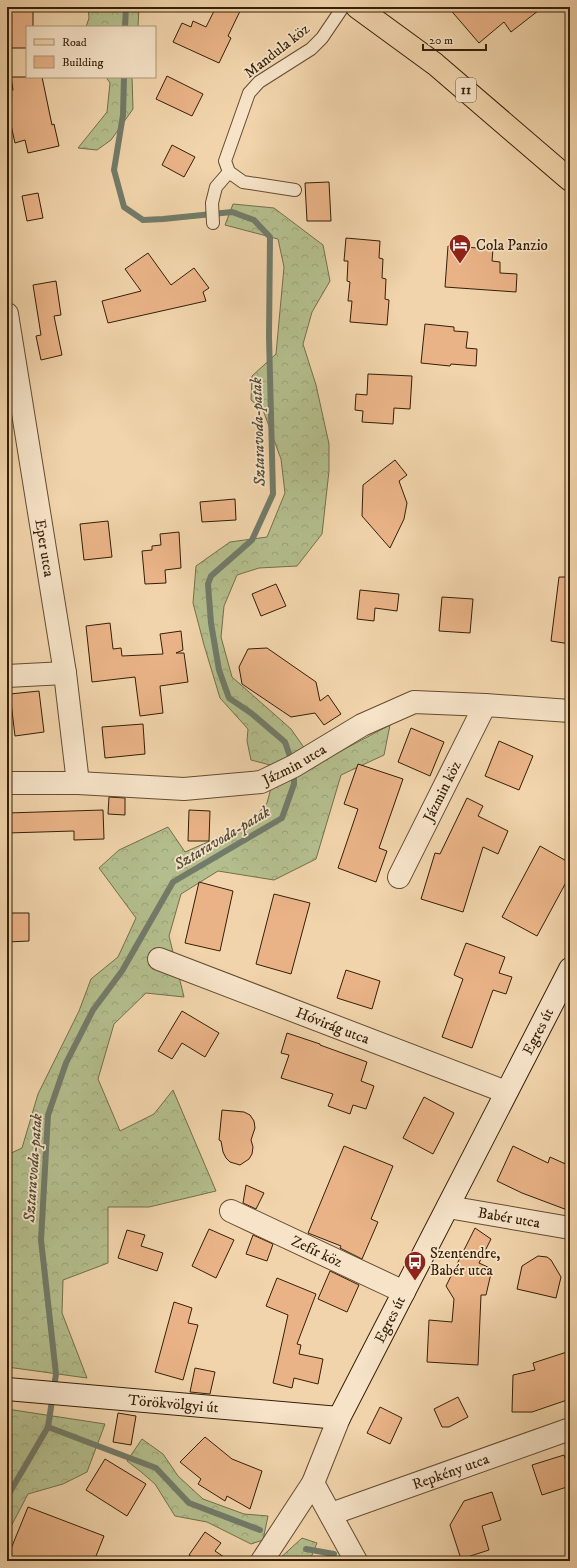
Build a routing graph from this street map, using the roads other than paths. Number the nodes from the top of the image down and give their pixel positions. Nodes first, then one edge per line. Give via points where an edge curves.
1 (343, 7) edge
2 (357, 7) edge
3 (229, 172) junction
4 (570, 180) edge
5 (295, 190) dead end
6 (213, 223) dead end
7 (7, 314) edge
8 (65, 673) junction
9 (7, 676) edge
10 (485, 705) junction
11 (570, 711) edge
12 (7, 783) edge
13 (78, 783) junction
14 (399, 876) dead end
15 (159, 959) dead end
16 (570, 969) edge
17 (506, 1092) junction
18 (448, 1207) junction
19 (231, 1211) dead end
20 (570, 1228) edge
21 (404, 1292) junction
22 (7, 1389) edge
23 (339, 1418) junction
24 (570, 1429) edge
25 (313, 1483) junction
26 (331, 1514) junction
27 (262, 1561) edge
28 (356, 1561) edge

1 - 3 lane, Mandula köz via 322,38 310,49 259,82 249,93 225,161
2 - 4 main road, 11 via 435,64
3 - 5 lane via 243,182
3 - 6 lane via 216,187 212,203
7 - 8 street, Eper utca
8 - 9 street
8 - 13 street, Eper utca
10 - 11 street, Jázmin utca
10 - 13 street, Jázmin utca via 414,702 362,725 294,766 261,782 184,788
10 - 14 street, Jázmin köz
12 - 13 street, Jázmin utca
15 - 17 street, Hóvirág utca
16 - 17 street, Egres út
17 - 18 street, Egres út
18 - 20 street, Babér utca
18 - 21 street, Egres út
19 - 21 street, Zefír köz
21 - 23 street, Egres út
22 - 23 street, Törökvölgyi út
23 - 25 street, Egres út
24 - 26 street, Repkény utca
25 - 26 street
25 - 27 street, Egres út
26 - 28 street

